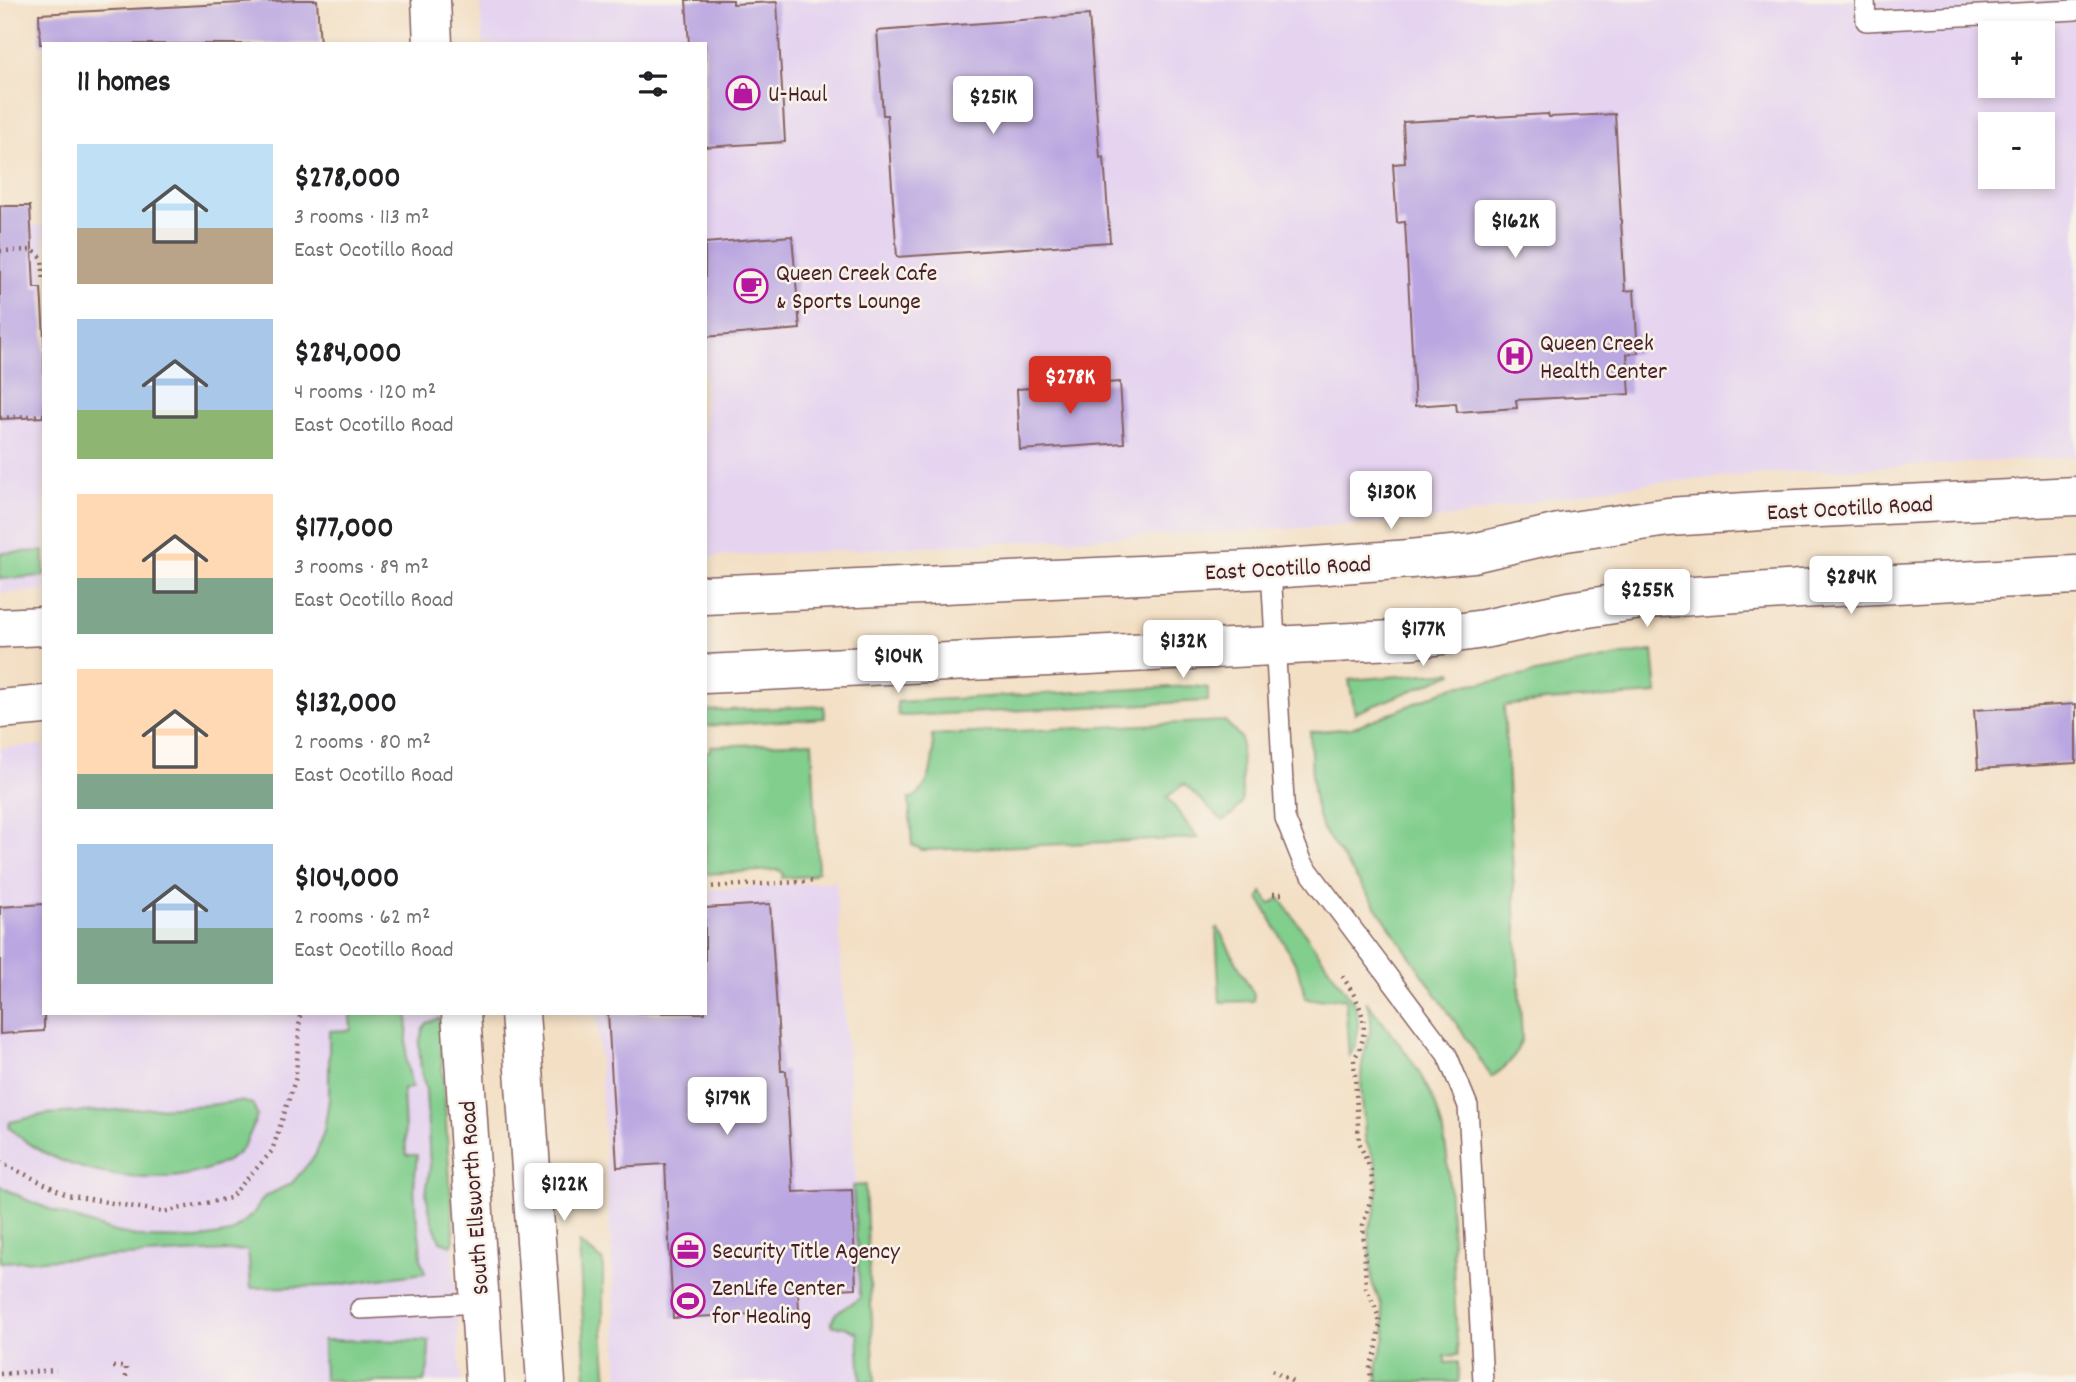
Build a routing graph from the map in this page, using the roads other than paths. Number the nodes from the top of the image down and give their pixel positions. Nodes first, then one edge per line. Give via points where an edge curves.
1 (431, 0) edge
2 (1865, 0) edge
3 (2076, 10) edge
4 (433, 42) edge
5 (2076, 496) edge
6 (1270, 569) junction
7 (2076, 575) edge
8 (707, 595) edge
9 (42, 626) edge
10 (0, 628) edge
11 (1275, 646) junction
12 (707, 674) edge
13 (42, 705) edge
14 (0, 709) edge
15 (461, 1015) edge
16 (520, 1015) edge
17 (480, 1303) junction
18 (360, 1309) dead end
19 (485, 1382) edge
20 (546, 1382) edge
21 (1483, 1382) edge

1 - 4 main road
2 - 3 lane via 1866,21
5 - 6 main road, East Ocotillo Road via 1668,517 1559,533 1473,553
6 - 8 main road, East Ocotillo Road
6 - 11 lane
7 - 11 main road via 1647,599 1414,639
9 - 10 main road
11 - 12 main road
11 - 21 lane via 1286,818 1303,863 1447,1055 1468,1106
13 - 14 main road
15 - 17 main road, South Ellsworth Road
16 - 20 main road
17 - 18 lane
17 - 19 main road, South Ellsworth Road

